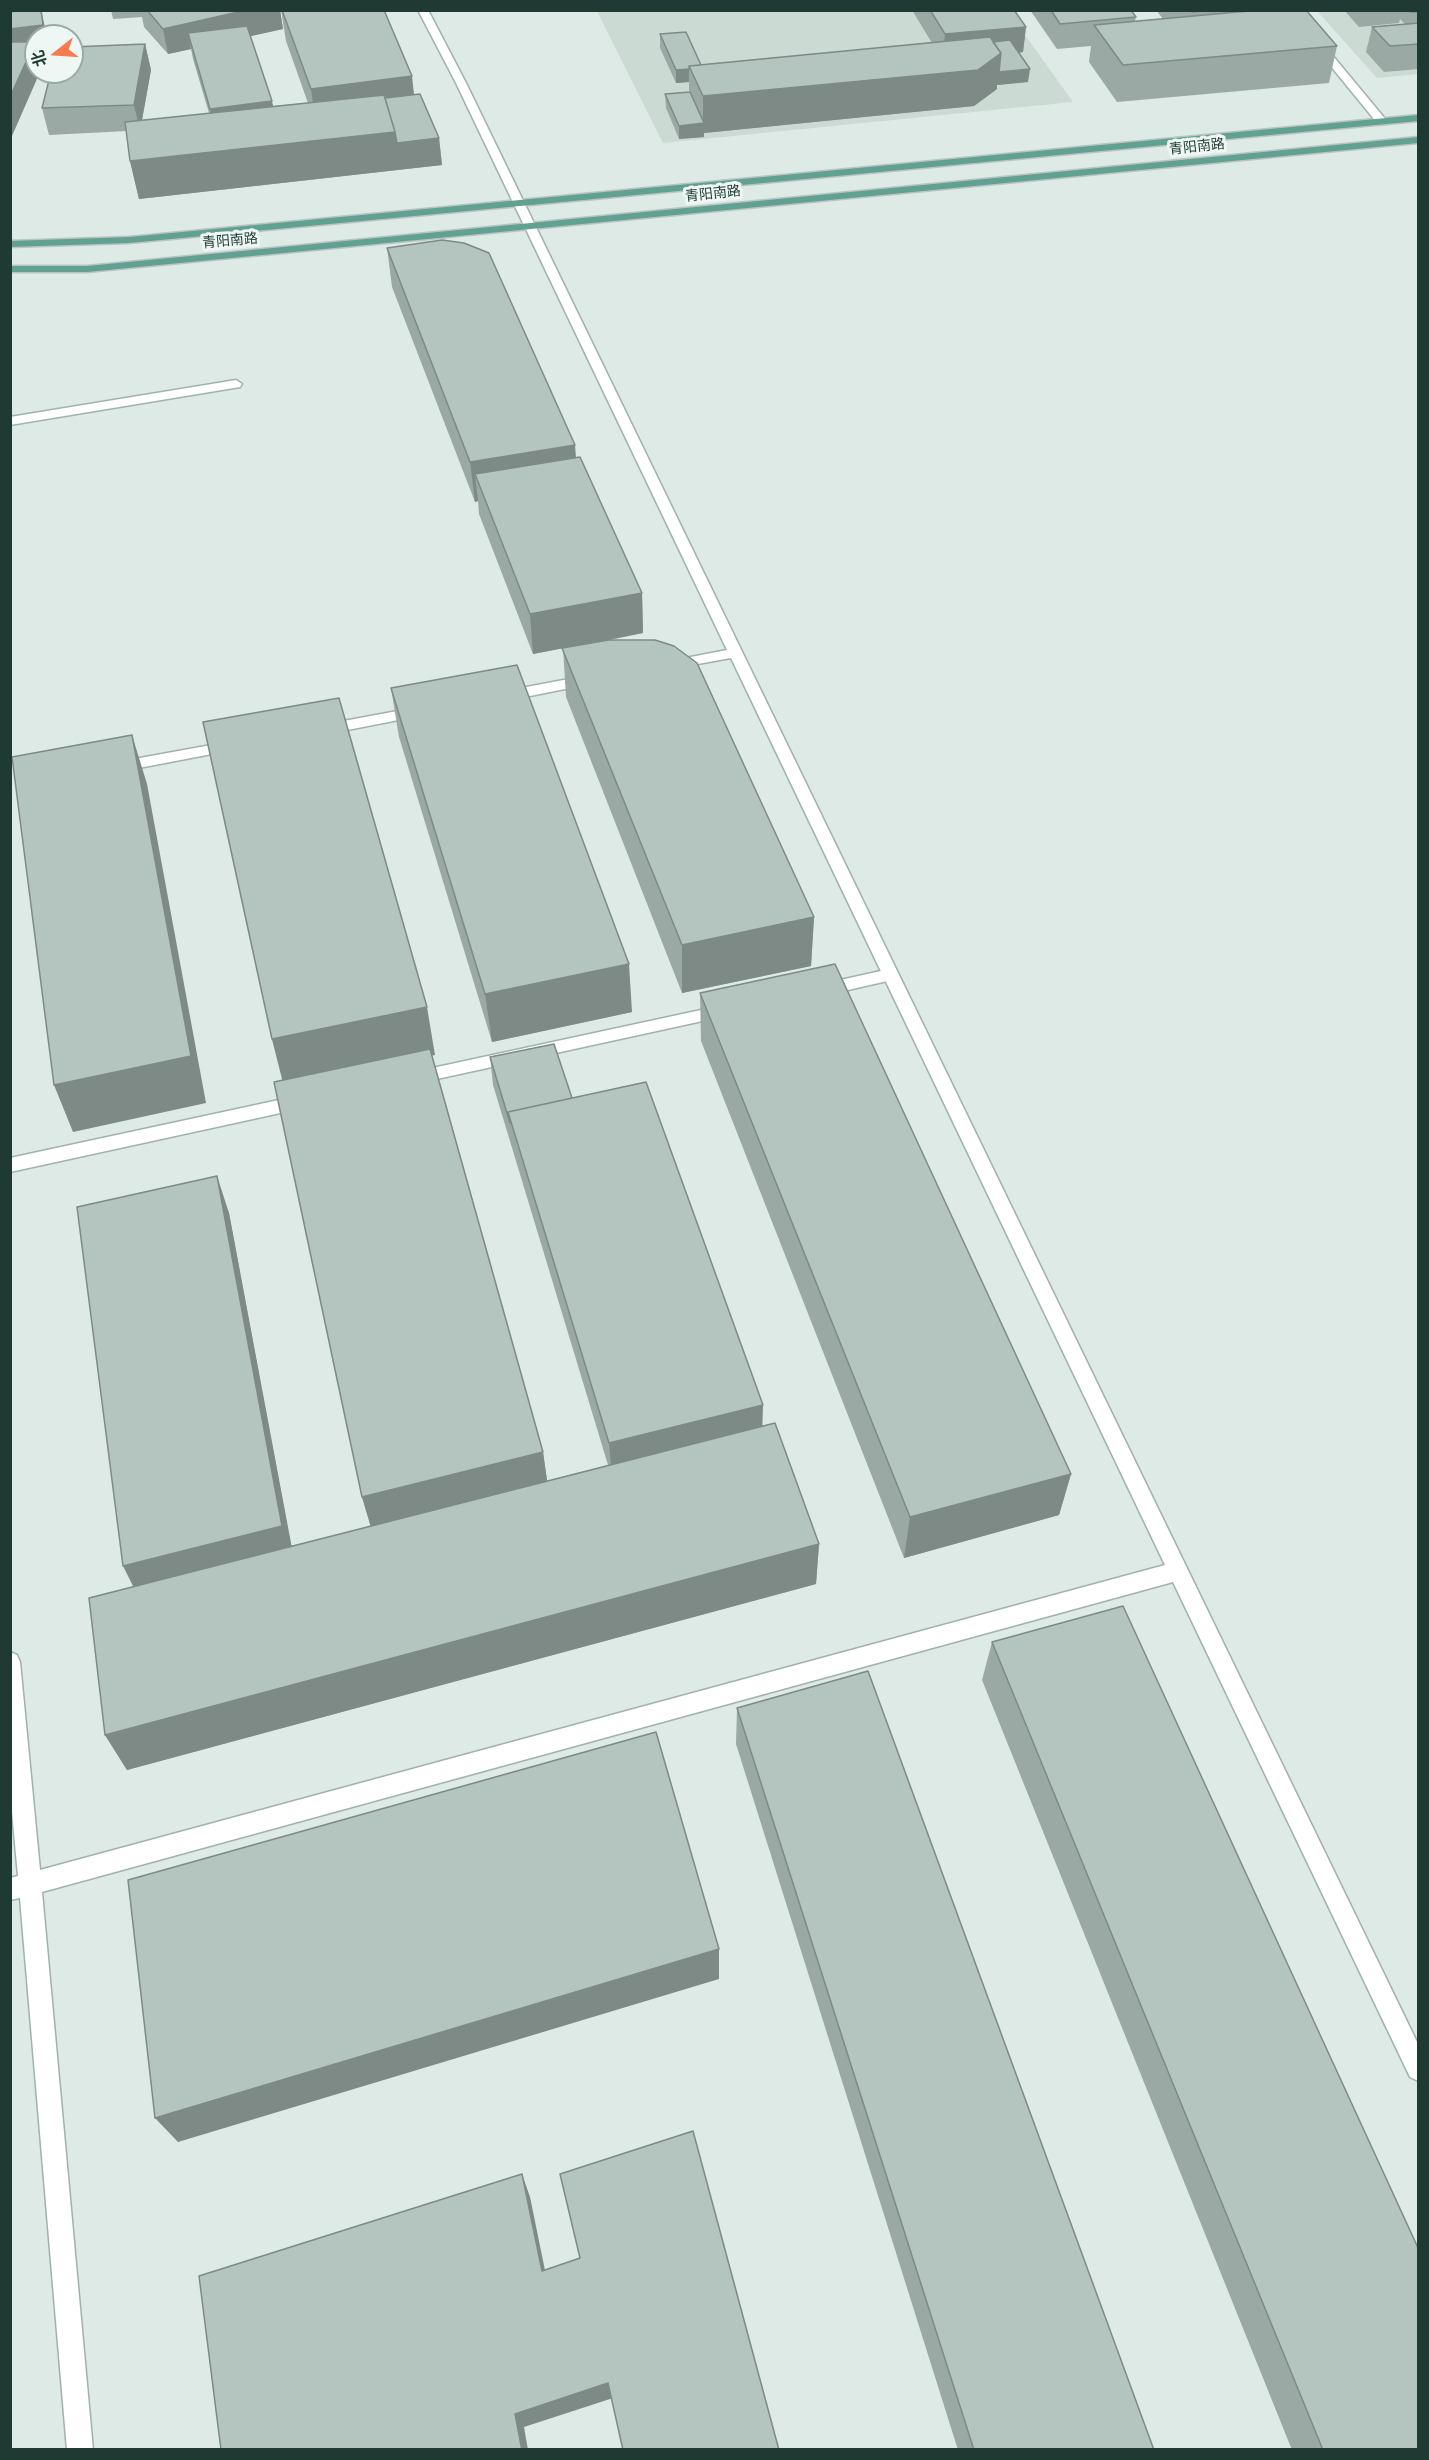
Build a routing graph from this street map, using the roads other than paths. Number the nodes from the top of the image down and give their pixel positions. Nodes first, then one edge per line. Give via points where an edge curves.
1 (423, 10) edge
2 (1289, 10) edge
3 (1419, 118) edge
4 (1382, 122) junction
5 (1419, 140) edge
6 (519, 204) junction
7 (530, 227) junction
8 (10, 244) edge
9 (10, 269) edge
10 (236, 384) dead end
11 (10, 421) edge
12 (736, 653) junction
13 (654, 668) edge
14 (608, 677) edge
15 (490, 699) edge
16 (432, 709) edge
17 (303, 733) edge
18 (245, 744) edge
19 (104, 770) edge
20 (890, 975) junction
21 (809, 992) edge
22 (740, 1007) edge
23 (393, 1082) edge
24 (323, 1097) edge
25 (10, 1165) edge
26 (1178, 1571) junction
27 (10, 1662) edge
28 (20, 1886) edge
29 (1419, 2069) edge
30 (80, 2450) edge

1 - 6 street
2 - 4 street
3 - 4 main road, 青阳南路
4 - 6 main road, 青阳南路
5 - 7 main road, 青阳南路
6 - 7 street
6 - 8 main road, 青阳南路 via 92,243
7 - 9 main road, 青阳南路 via 87,269
7 - 12 street
10 - 11 street
12 - 13 street
12 - 20 street
14 - 15 street
16 - 17 street
18 - 19 street
20 - 21 street
20 - 26 street
22 - 23 street
24 - 25 street
26 - 28 street
26 - 29 street
27 - 28 street
28 - 30 street

